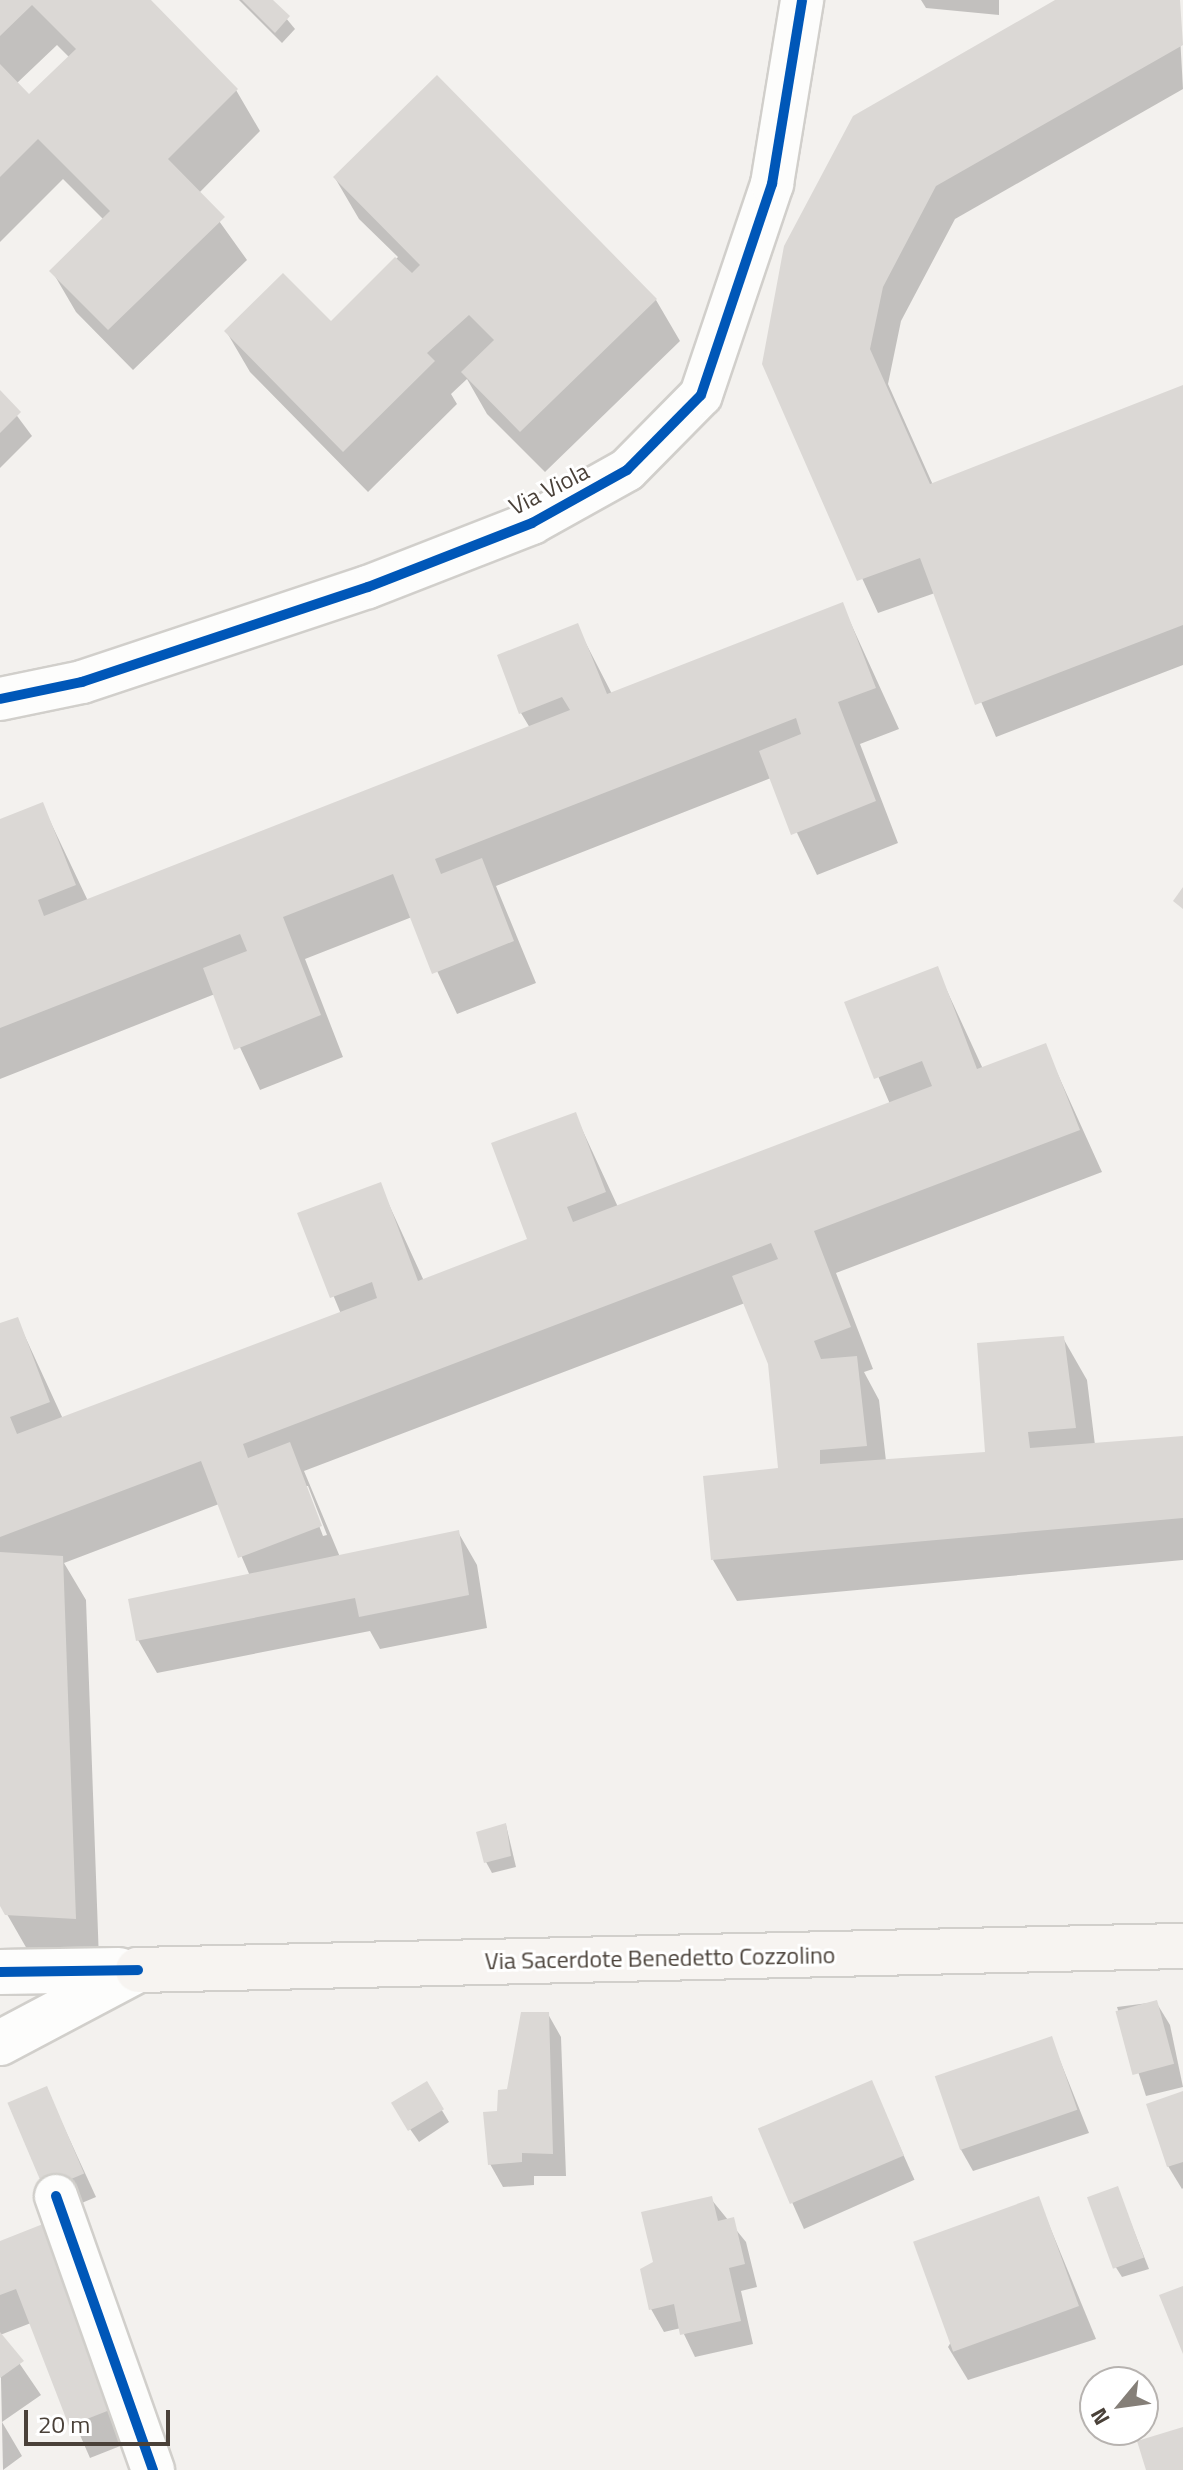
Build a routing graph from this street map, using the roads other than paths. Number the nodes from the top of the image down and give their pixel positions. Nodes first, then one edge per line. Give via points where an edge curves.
1 (802, 0) edge
2 (0, 699) edge
3 (1183, 1946) edge
4 (138, 1970) junction
5 (0, 1972) edge
6 (0, 2043) edge
7 (56, 2196) dead end
8 (153, 2470) edge

1 - 2 street, Via Viola via 772,184 701,395 627,470 532,523 368,587 82,682
3 - 4 main road, Via Sacerdote Benedetto Cozzolino
4 - 5 street, Via Sacerdote Benedetto Cozzolino
4 - 6 street, Via Sacerdote Benedetto Cozzolino
7 - 8 street

